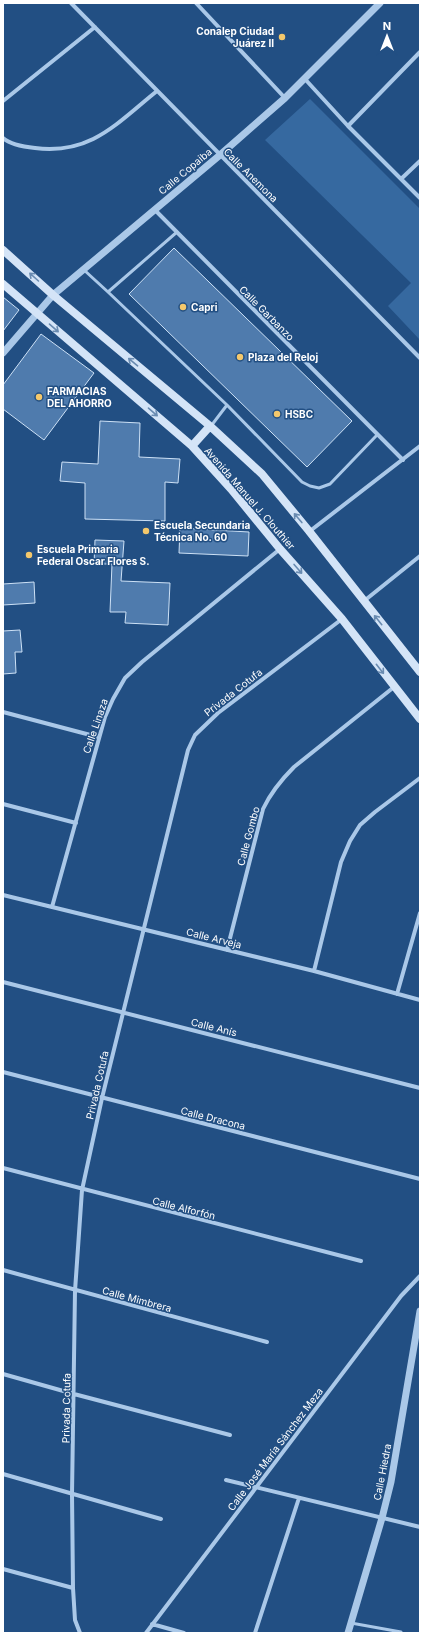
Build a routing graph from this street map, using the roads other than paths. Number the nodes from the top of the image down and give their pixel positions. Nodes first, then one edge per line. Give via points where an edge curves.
1 (71, 3) edge
2 (196, 3) edge
3 (380, 3) edge
4 (95, 27) junction
5 (420, 52) edge
6 (304, 78) junction
7 (157, 90) junction
8 (285, 98) junction
9 (3, 101) edge
10 (348, 126) junction
11 (3, 138) edge
12 (220, 155) junction
13 (420, 161) edge
14 (401, 179) junction
15 (420, 198) edge
16 (155, 210) junction
17 (177, 232) junction
18 (3, 250) edge
19 (84, 269) junction
20 (3, 284) edge
21 (108, 292) junction
22 (53, 295) junction
23 (38, 314) junction
24 (3, 353) edge
25 (420, 358) edge
26 (227, 405) junction
27 (210, 426) junction
28 (377, 435) junction
29 (192, 446) junction
30 (420, 446) edge
31 (403, 460) junction
32 (309, 531) junction
33 (280, 549) junction
34 (420, 556) edge
35 (363, 601) junction
36 (342, 619) junction
37 (420, 672) edge
38 (394, 687) junction
39 (3, 712) edge
40 (420, 719) edge
41 (98, 737) junction
42 (420, 778) edge
43 (3, 804) edge
44 (76, 823) junction
45 (3, 894) edge
46 (52, 907) junction
47 (420, 913) edge
48 (144, 929) junction
49 (228, 950) junction
50 (314, 971) junction
51 (3, 982) edge
52 (397, 994) junction
53 (420, 1000) edge
54 (122, 1012) junction
55 (3, 1072) edge
56 (420, 1088) edge
57 (102, 1098) junction
58 (3, 1168) edge
59 (420, 1179) edge
60 (82, 1190) junction
61 (361, 1261) dead end
62 (3, 1270) edge
63 (420, 1276) edge
64 (75, 1290) junction
65 (420, 1311) edge
66 (267, 1342) dead end
67 (3, 1374) edge
68 (74, 1394) junction
69 (230, 1435) dead end
70 (3, 1474) edge
71 (226, 1480) dead end
72 (256, 1487) junction
73 (72, 1494) junction
74 (299, 1498) junction
75 (382, 1518) junction
76 (161, 1519) dead end
77 (420, 1527) edge
78 (3, 1569) edge
79 (73, 1588) junction
80 (351, 1623) junction
81 (152, 1624) junction
82 (401, 1632) dead end
83 (80, 1633) edge
84 (146, 1633) edge
85 (184, 1633) edge
86 (255, 1633) edge
87 (348, 1633) edge

1 - 4 street, Calle Anemona
2 - 8 street
3 - 6 street, Calle Copaiba
4 - 7 street, Calle Anemona
4 - 9 street
5 - 10 street
6 - 8 street, Calle Copaiba
6 - 10 street
7 - 11 street via 100,137 78,146 50,150 25,147
7 - 12 street, Calle Anemona
8 - 12 street, Calle Copaiba
10 - 14 street
12 - 16 street, Calle Copaiba
12 - 25 street, Calle Anemona
13 - 14 street
14 - 15 street
16 - 17 street, Calle Garbanzo
16 - 19 street, Calle Copaiba
17 - 21 lane
17 - 28 street, Calle Garbanzo
22 -> 18 main road, Avenida Manuel J. Clouthier
19 - 21 lane
19 - 22 street, Calle Copaiba
20 - 23 main road, Avenida Manuel J. Clouthier
21 - 26 lane
22 - 23 street, Calle Copaiba
27 -> 22 main road, Avenida Manuel J. Clouthier
23 - 24 street, Calle Copaiba
23 -> 29 main road, Avenida Manuel J. Clouthier
26 - 27 lane
26 - 28 lane via 302,482 320,488 330,484
27 - 29 main road
32 -> 27 main road, Avenida Manuel J. Clouthier via 262,474
28 - 31 street, Calle Garbanzo
29 - 33 main road, Avenida Manuel J. Clouthier
30 - 31 street
31 - 32 street
32 - 35 main road, Avenida Manuel J. Clouthier
33 -> 36 main road, Avenida Manuel J. Clouthier
33 - 41 street, Calle Linaza via 125,678 113,699
34 - 35 street
37 -> 35 main road, Avenida Manuel J. Clouthier
36 -> 38 main road, Avenida Manuel J. Clouthier
36 - 48 street, Privada Cotufa via 218,713 195,735 188,750
38 - 40 main road, Avenida Manuel J. Clouthier
38 - 49 street, Calle Gombo via 294,767 270,795 263,809
39 - 41 street
41 - 44 street, Calle Linaza
42 - 50 street via 360,825 350,840 341,862
43 - 44 street
44 - 46 street, Calle Linaza
45 - 46 street, Calle Arveja
46 - 48 street, Calle Arveja
47 - 52 street
48 - 49 street, Calle Arveja
48 - 54 street, Privada Cotufa
49 - 50 street, Calle Arveja
50 - 52 street, Calle Arveja
51 - 54 street, Calle Anís
52 - 53 street, Calle Arveja
54 - 56 street, Calle Anís
54 - 57 street, Privada Cotufa
55 - 57 street, Calle Dracona
57 - 59 street, Calle Dracona
57 - 60 street, Privada Cotufa
58 - 60 street, Calle Alforfón
60 - 61 street, Calle Alforfón
60 - 64 street, Privada Cotufa
62 - 64 street, Calle Mimbrera
63 - 72 street, Calle José María Sánchez Meza via 401,1296
64 - 66 street, Calle Mimbrera
64 - 68 street, Privada Cotufa
65 - 75 street, Calle Hiedra via 391,1482
67 - 68 street
68 - 69 street
68 - 73 street, Privada Cotufa
70 - 73 street
71 - 72 street
72 - 74 street
72 - 81 street, Calle José María Sánchez Meza
73 - 76 street
73 - 79 street, Privada Cotufa
74 - 75 street
74 - 86 street
75 - 77 street
75 - 80 street, Calle Hiedra
78 - 79 street
79 - 83 street, Privada Cotufa via 75,1620
80 - 82 lane
80 - 87 street, Calle Hiedra
81 - 84 street, Calle José María Sánchez Meza
81 - 85 street

